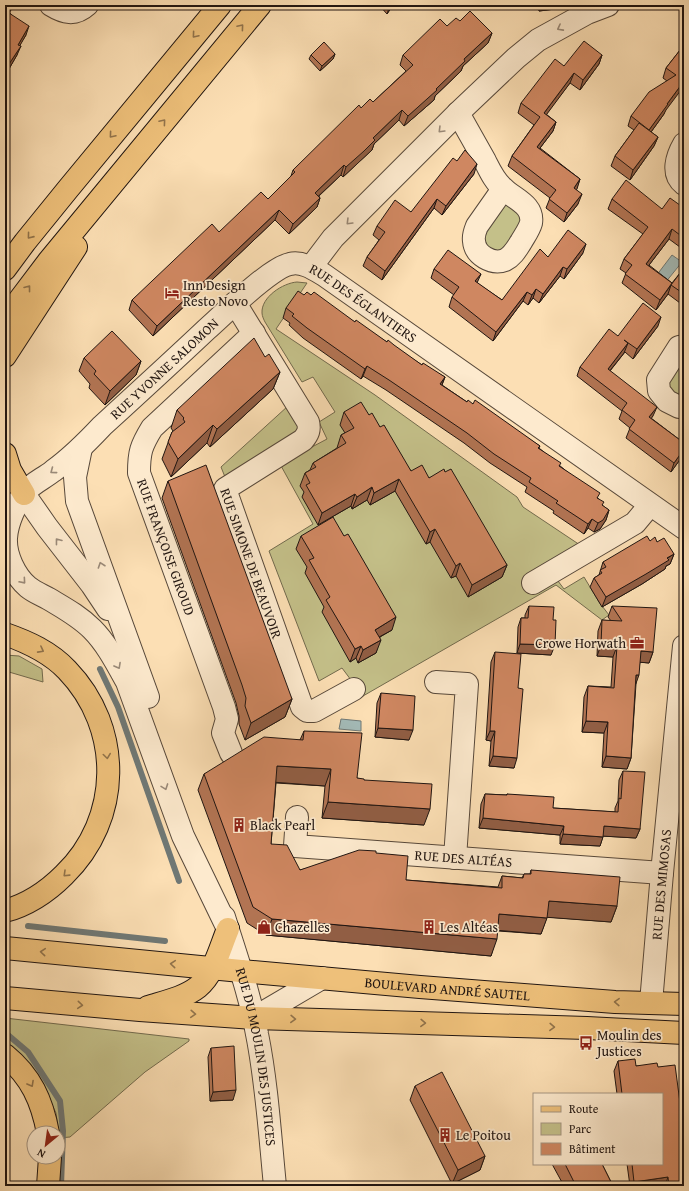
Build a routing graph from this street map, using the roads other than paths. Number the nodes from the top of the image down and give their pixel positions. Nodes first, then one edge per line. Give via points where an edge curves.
1 (51, 5) edge
2 (87, 5) edge
3 (220, 5) edge
4 (260, 5) edge
5 (608, 5) edge
6 (587, 9) edge
7 (458, 113) junction
8 (145, 143) junction
9 (684, 144) edge
10 (684, 184) edge
11 (503, 189) dead end
12 (311, 267) junction
13 (5, 269) edge
14 (236, 303) junction
15 (5, 319) edge
16 (254, 333) junction
17 (684, 346) edge
18 (5, 356) edge
19 (684, 407) edge
20 (81, 448) junction
21 (5, 454) edge
22 (24, 494) junction
23 (650, 505) junction
24 (684, 528) edge
25 (533, 583) dead end
26 (123, 628) junction
27 (5, 634) edge
28 (684, 646) edge
29 (436, 682) dead end
30 (354, 689) dead end
31 (681, 720) edge
32 (231, 753) dead end
33 (297, 817) dead end
34 (455, 858) junction
35 (662, 873) junction
36 (5, 911) edge
37 (228, 929) junction
38 (5, 948) edge
39 (212, 968) junction
40 (241, 971) junction
41 (322, 978) junction
42 (5, 998) edge
43 (651, 1003) junction
44 (684, 1004) edge
45 (140, 1010) junction
46 (254, 1018) junction
47 (684, 1033) edge
48 (5, 1055) edge
49 (46, 1125) edge
50 (49, 1165) edge
51 (48, 1186) edge
52 (275, 1186) edge

1 - 2 street via 65,12 77,12
3 -> 13 main road
8 -> 4 main road
5 - 6 street, RUE DES ÉGLANTIERS
6 -> 7 street, RUE DES ÉGLANTIERS via 538,40
7 - 11 street
7 -> 12 street, RUE DES ÉGLANTIERS via 333,238
15 -> 8 main road
8 - 18 main road
9 - 10 street via 678,154 676,168 679,180
12 - 14 street, RUE YVONNE SALOMON via 299,264 280,267
12 - 23 street, RUE DES ÉGLANTIERS
14 - 16 street, RUE SIMONE DE BEAUVOIR
14 - 20 street, RUE YVONNE SALOMON
16 - 30 street, RUE SIMONE DE BEAUVOIR via 308,422 308,435 225,489 302,707 307,711 314,711
16 - 32 street, RUE FRANÇOISE GIROUD via 152,428 143,442 139,456 139,473 224,706 227,719 223,733
17 - 19 street via 679,347 658,380 659,391 667,401
20 -> 22 street, RUE YVONNE SALOMON
26 -> 20 street via 77,502 75,490
21 - 22 main road via 10,470
26 -> 22 street
22 -> 37 street, RUE YVONNE SALOMON via 11,517 6,538 12,565 28,587 77,616 92,629 115,661 127,682 184,836
23 - 24 street, RUE DES ÉGLANTIERS
23 - 25 street via 635,523
26 - 37 street via 203,848
27 -> 36 main road via 47,653 67,670 83,689 95,709 109,767 102,816 91,842 73,867 55,884 34,898
28 - 31 street, RUE DES MIMOSAS
29 - 34 street via 467,684
31 - 35 street, RUE DES MIMOSAS
33 - 34 street, RUE DES ALTÉAS via 295,846
34 - 35 street, RUE DES ALTÉAS
35 - 43 street, RUE DES MIMOSAS
37 - 39 main road
37 - 40 street, RUE DU MOULIN DES JUSTICES
39 -> 38 main road, BOULEVARD ANDRÉ SAUTEL
39 - 40 main road, BOULEVARD ANDRÉ SAUTEL
39 - 45 main road via 198,987 190,992
40 - 41 main road, BOULEVARD ANDRÉ SAUTEL
40 - 46 street, RUE DU MOULIN DES JUSTICES
43 -> 41 main road, BOULEVARD ANDRÉ SAUTEL
41 - 46 street
42 -> 45 main road
43 - 44 main road, BOULEVARD ANDRÉ SAUTEL
45 -> 46 main road
46 -> 47 main road
46 - 52 street, RUE DU MOULIN DES JUSTICES via 261,1056
48 -> 49 main road via 28,1079 38,1098
50 - 51 main road

